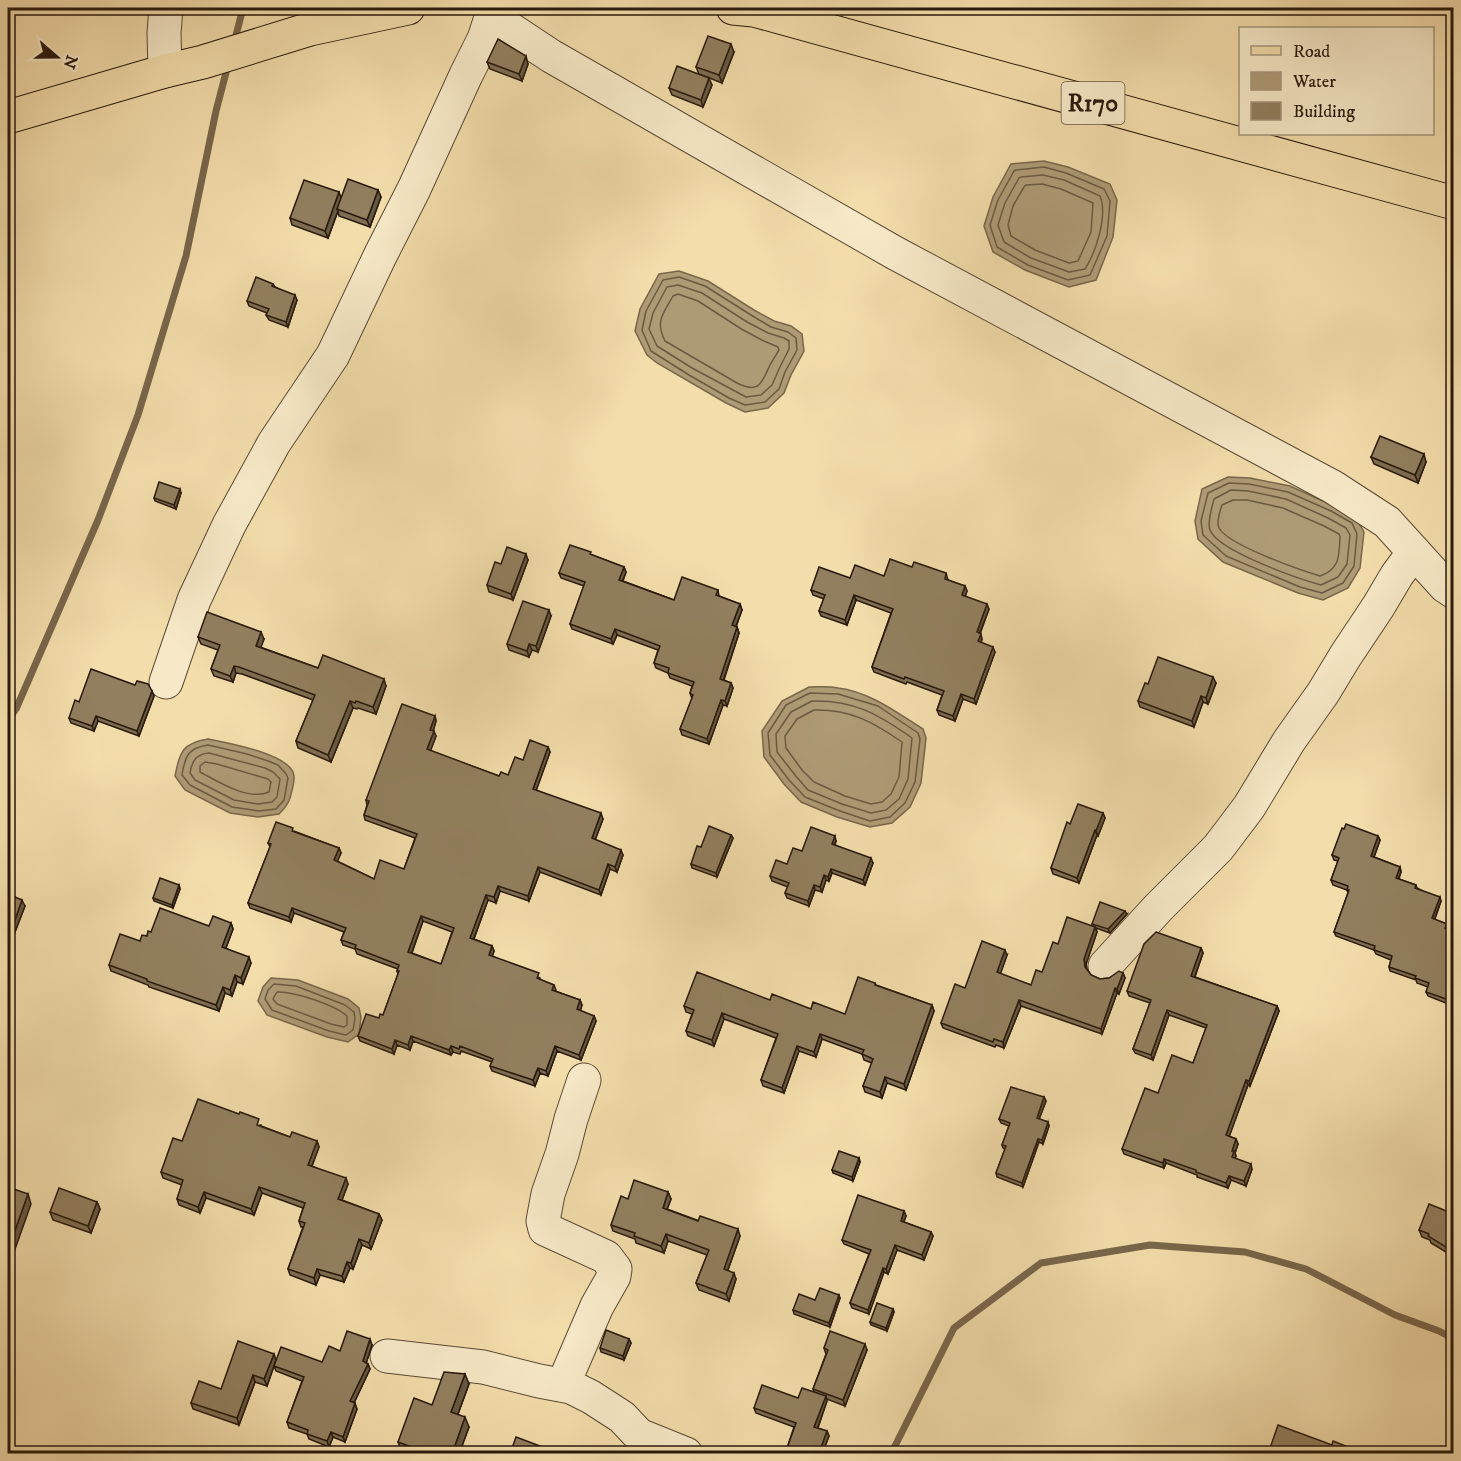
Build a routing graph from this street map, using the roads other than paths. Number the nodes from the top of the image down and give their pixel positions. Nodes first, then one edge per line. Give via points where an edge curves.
1 (166, 8) edge
2 (408, 8) edge
3 (733, 8) edge
4 (493, 12) edge
5 (165, 71) junction
6 (8, 117) edge
7 (1454, 203) edge
8 (1414, 552) junction
9 (1454, 592) edge
10 (166, 682) dead end
11 (1104, 966) dead end
12 (585, 1080) dead end
13 (387, 1356) dead end
14 (563, 1385) junction
15 (637, 1444) edge
16 (686, 1454) edge

1 - 5 street
2 - 5 main road via 310,29
3 - 7 main road, R170 via 753,10
4 - 8 street via 551,56 895,253 1334,487 1387,522
4 - 10 street via 484,39 333,355 274,443 229,525 194,600
5 - 6 main road
8 - 9 street
8 - 11 street via 1249,807 1218,848
12 - 14 street via 543,1221 545,1229 606,1257 615,1269
13 - 14 street via 483,1367
14 - 15 street via 622,1417
15 - 16 street

